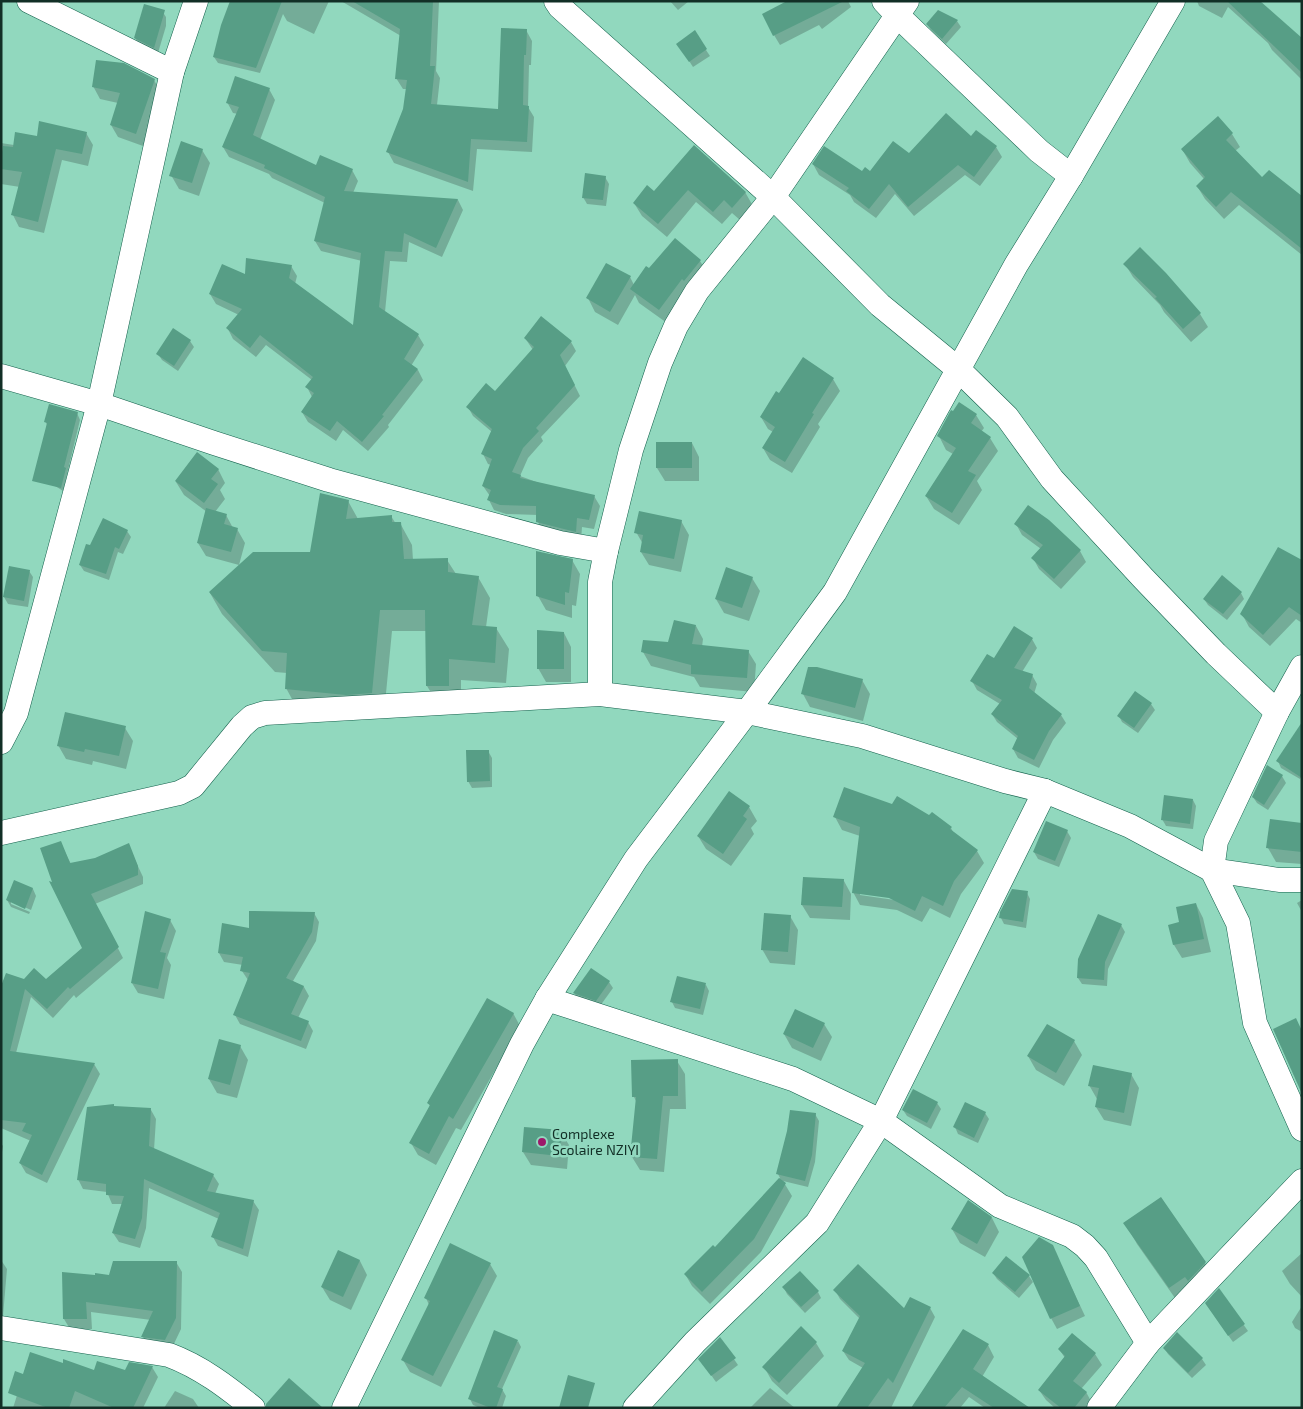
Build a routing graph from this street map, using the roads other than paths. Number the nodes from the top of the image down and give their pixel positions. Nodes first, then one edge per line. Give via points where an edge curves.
1 (29, 1) edge
2 (196, 1) edge
3 (556, 1) edge
4 (1173, 1) edge
5 (896, 6) edge
6 (172, 72) junction
7 (1071, 176) junction
8 (773, 197) junction
9 (958, 369) junction
10 (1, 376) edge
11 (99, 404) junction
12 (606, 550) junction
13 (1302, 667) edge
14 (600, 694) junction
15 (747, 712) junction
16 (1277, 712) junction
17 (1, 742) edge
18 (1045, 791) junction
19 (1, 833) edge
20 (1212, 870) junction
21 (1302, 880) edge
22 (547, 998) junction
23 (881, 1122) junction
24 (1302, 1129) edge
25 (1302, 1181) edge
26 (1, 1328) edge
27 (1148, 1343) junction
28 (253, 1408) edge
29 (344, 1408) edge
30 (635, 1408) edge
31 (1099, 1408) edge

1 - 6 street
2 - 6 street
3 - 8 street
4 - 7 street
5 - 7 street via 1039,151
5 - 8 street
6 - 11 street
7 - 9 street
8 - 9 street via 880,305
8 - 12 street via 697,291 676,326 631,450
9 - 15 street via 835,592
9 - 16 street via 1007,417 1052,478 1143,578
10 - 11 street
11 - 12 street via 329,480 560,543
11 - 17 street via 16,713
12 - 14 street via 600,582
13 - 16 street
14 - 15 street
14 - 19 street via 265,713 252,717 242,726 193,786 179,793
15 - 18 street via 862,736
15 - 22 street via 636,859
16 - 20 street via 1216,841
18 - 20 street via 1130,826
18 - 23 street
20 - 21 street via 1279,880
20 - 24 street via 1238,923 1255,1023
22 - 23 street via 794,1079
22 - 29 street
23 - 27 street via 1000,1206 1072,1236 1085,1246 1096,1258
23 - 30 street via 817,1223 695,1342
25 - 27 street
26 - 28 street via 169,1355 190,1362
27 - 31 street

